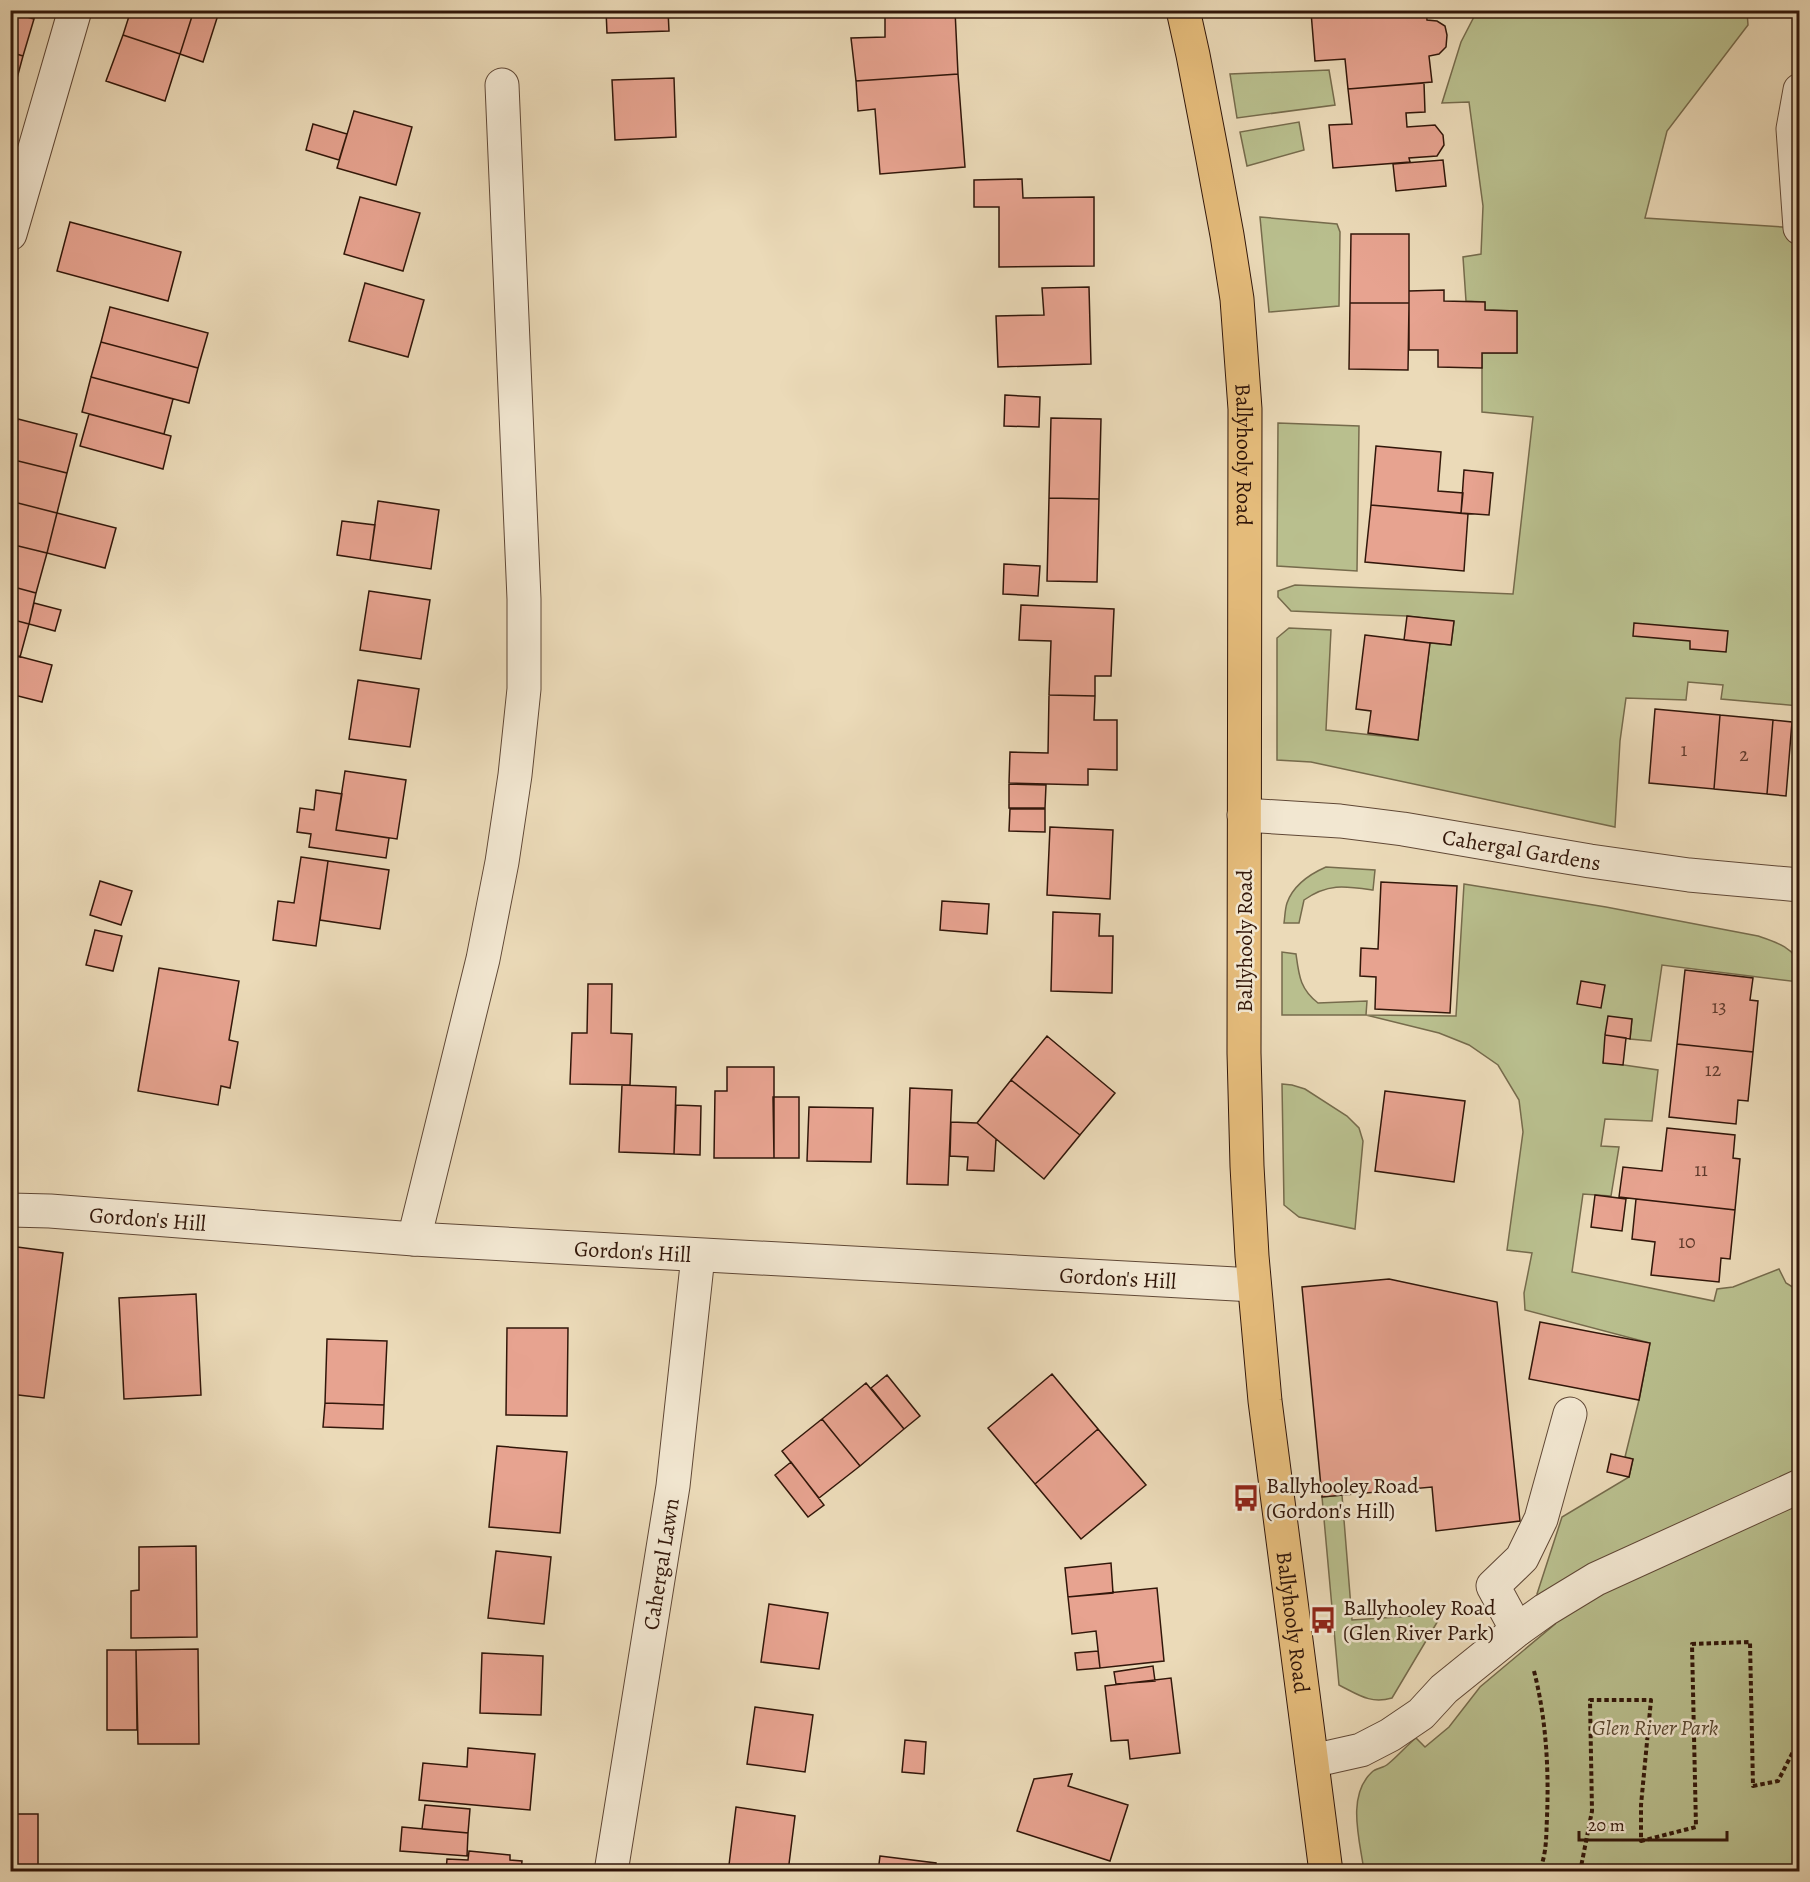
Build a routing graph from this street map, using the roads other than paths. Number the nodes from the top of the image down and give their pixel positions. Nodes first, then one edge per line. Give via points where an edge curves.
1 (75, 10) edge
2 (1183, 10) edge
3 (502, 85) dead end
4 (1800, 90) edge
5 (1800, 228) edge
6 (10, 234) edge
7 (1244, 815) junction
8 (1800, 885) edge
9 (10, 1210) edge
10 (414, 1239) junction
11 (698, 1256) junction
12 (1254, 1285) junction
13 (1570, 1414) dead end
14 (1800, 1486) edge
15 (1517, 1630) junction
16 (1312, 1761) junction
17 (611, 1872) edge
18 (1326, 1872) edge

1 - 6 street
2 - 7 main road, Ballyhooly Road via 1237,299 1245,409
3 - 10 street via 524,598 524,689 502,862 483,959
4 - 5 street via 1793,129
7 - 8 street, Cahergal Gardens via 1403,829 1678,874
7 - 12 main road, Ballyhooly Road via 1244,1053
9 - 10 street, Gordon's Hill
10 - 11 street, Gordon's Hill
11 - 12 street, Gordon's Hill
11 - 17 street, Cahergal Lawn via 673,1486
12 - 16 main road, Ballyhooly Road via 1265,1401
13 - 15 street via 1541,1519 1522,1558 1493,1586
14 - 15 street via 1596,1579
15 - 16 street via 1390,1736 1361,1750
16 - 18 main road, Ballyhooly Road

